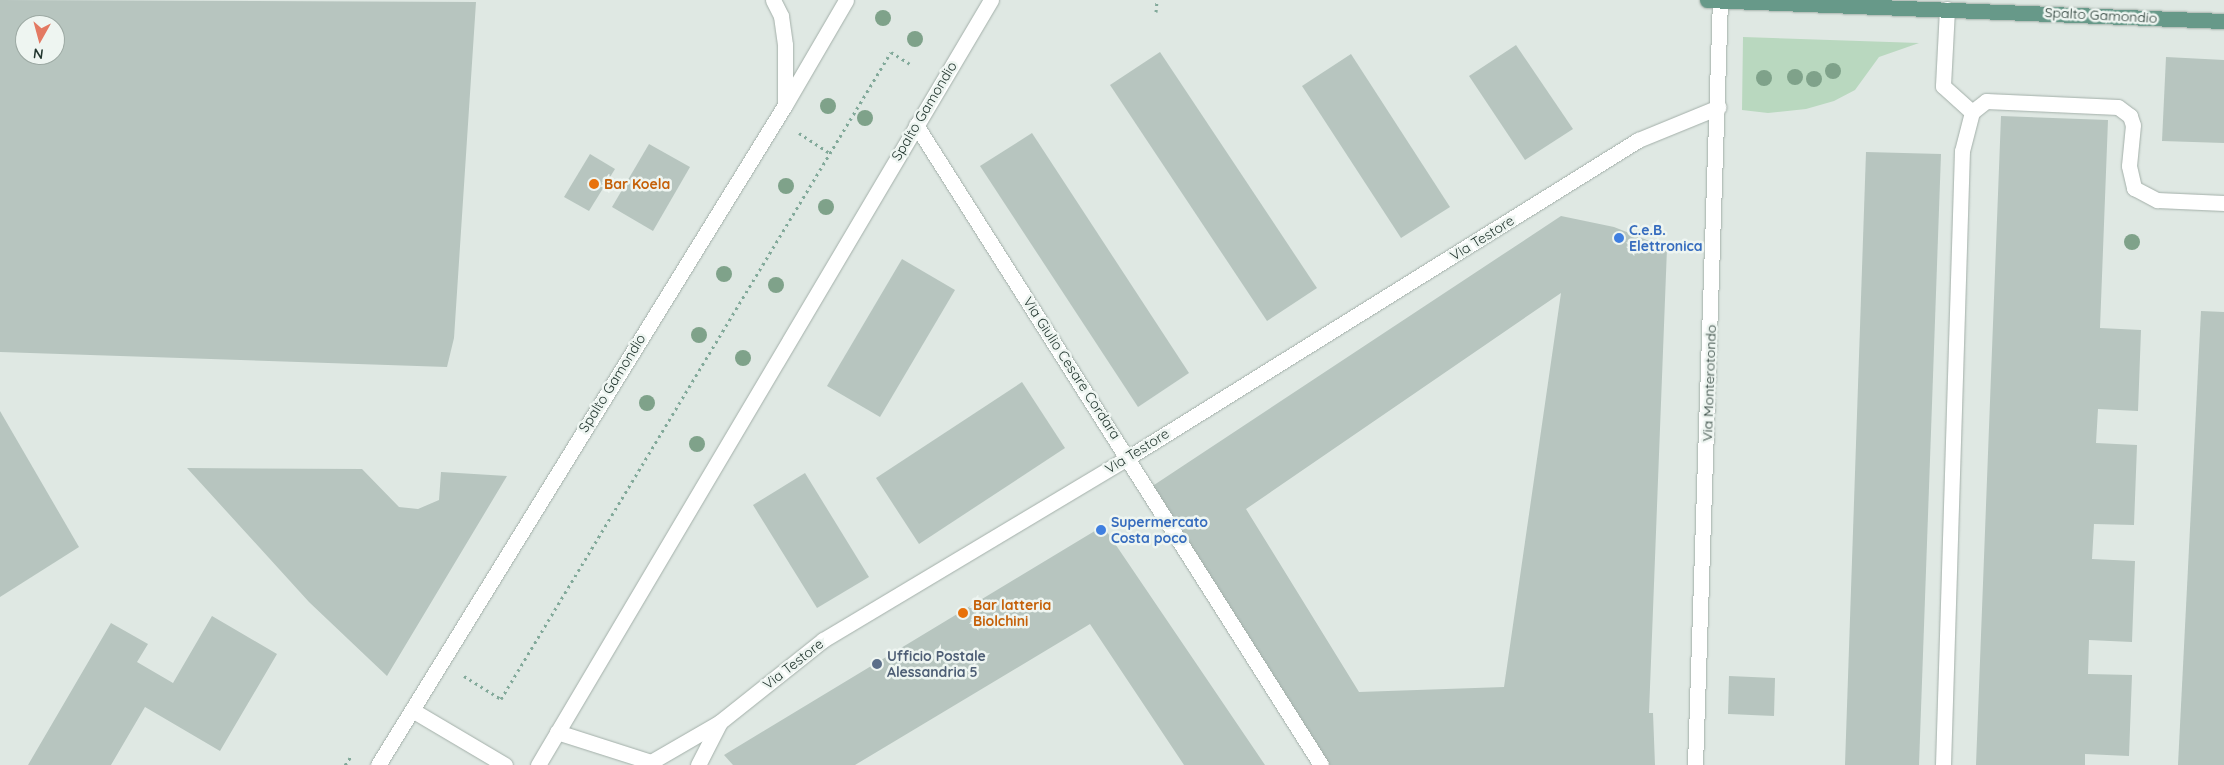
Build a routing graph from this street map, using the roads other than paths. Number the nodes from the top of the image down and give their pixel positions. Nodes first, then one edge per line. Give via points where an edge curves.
1 (773, 0) edge
2 (846, 0) edge
3 (991, 0) edge
4 (1716, 0) edge
5 (1946, 8) junction
6 (2224, 21) edge
7 (785, 105) junction
8 (1719, 107) junction
9 (1972, 112) junction
10 (916, 125) junction
11 (2224, 204) edge
12 (1129, 457) junction
13 (412, 710) junction
14 (720, 722) junction
15 (557, 732) junction
16 (388, 749) junction
17 (378, 765) edge
18 (394, 765) edge
19 (506, 765) edge
20 (538, 765) edge
21 (698, 765) edge
22 (1321, 765) edge
23 (1695, 765) edge
24 (1943, 765) edge

1 - 7 street via 781,16 785,45
2 - 7 street, Spalto Gamondio
3 - 10 street, Spalto Gamondio
4 - 5 main road, Spalto Gamondio
4 - 8 street, Via Monterotondo
5 - 6 main road, Spalto Gamondio
5 - 9 street via 1943,86
7 - 13 street, Spalto Gamondio
8 - 12 street, Via Testore via 1638,140
8 - 23 street, Via Monterotondo
9 - 11 street via 1986,101 2118,106 2130,116 2133,125 2129,166 2134,188 2157,200
9 - 24 street via 1965,135 1962,169
10 - 12 street, Via Giulio Cesare Cordara
10 - 15 street, Spalto Gamondio
12 - 14 street, Via Testore via 824,640
12 - 22 street, Via Giulio Cesare Cordara
13 - 16 street, Spalto Gamondio
13 - 19 street
14 - 15 street, Via Testore via 651,762
14 - 21 street
15 - 20 street, Spalto Gamondio
16 - 17 street, Spalto Gamondio
16 - 18 street

